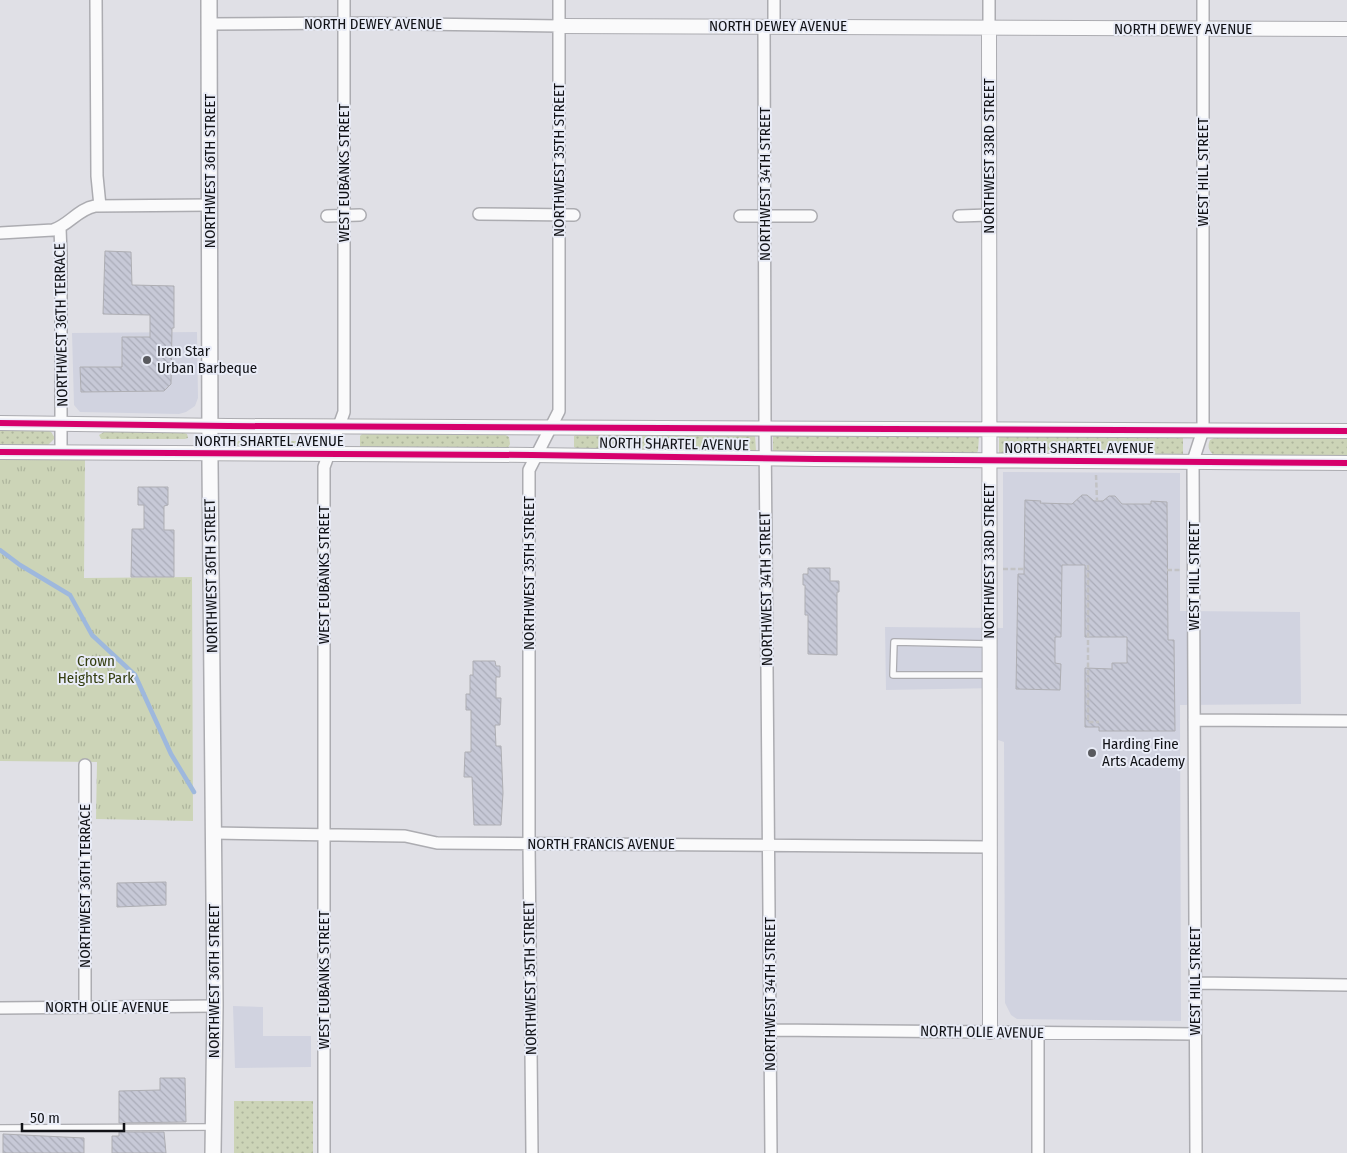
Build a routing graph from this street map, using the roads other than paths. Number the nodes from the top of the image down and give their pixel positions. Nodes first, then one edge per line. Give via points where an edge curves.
1 (96, 0) edge
2 (210, 0) edge
3 (344, 0) edge
4 (560, 0) edge
5 (774, 0) edge
6 (989, 0) edge
7 (1203, 0) edge
8 (344, 23) junction
9 (210, 24) junction
10 (560, 26) junction
11 (769, 26) junction
12 (989, 28) junction
13 (1203, 29) junction
14 (1347, 29) edge
15 (210, 205) junction
16 (100, 206) junction
17 (479, 214) dead end
18 (559, 215) junction
19 (574, 215) dead end
20 (989, 215) junction
21 (327, 216) dead end
22 (344, 216) junction
23 (360, 216) dead end
24 (740, 216) dead end
25 (765, 216) junction
26 (811, 216) dead end
27 (959, 216) dead end
28 (60, 228) junction
29 (0, 233) edge
30 (0, 422) edge
31 (62, 423) junction
32 (210, 426) junction
33 (339, 426) junction
34 (551, 428) junction
35 (765, 428) junction
36 (989, 429) junction
37 (1203, 430) junction
38 (1347, 431) edge
39 (0, 452) edge
40 (61, 452) junction
41 (210, 453) junction
42 (329, 454) junction
43 (537, 455) junction
44 (765, 458) junction
45 (989, 460) junction
46 (1193, 461) junction
47 (1347, 463) edge
48 (989, 644) junction
49 (990, 675) junction
50 (1194, 720) junction
51 (1347, 721) edge
52 (85, 765) dead end
53 (214, 833) junction
54 (324, 835) junction
55 (529, 844) junction
56 (768, 844) junction
57 (990, 847) junction
58 (1195, 984) junction
59 (1347, 985) edge
60 (215, 1006) junction
61 (85, 1007) junction
62 (0, 1008) edge
63 (770, 1030) junction
64 (990, 1032) junction
65 (1038, 1033) junction
66 (1195, 1034) junction
67 (213, 1127) junction
68 (0, 1128) edge
69 (213, 1152) edge
70 (324, 1153) edge
71 (532, 1153) edge
72 (771, 1153) edge
73 (1038, 1153) edge
74 (1196, 1153) edge

1 - 16 street
2 - 9 main road, NORTHWEST 36TH STREET
3 - 8 street, WEST EUBANKS STREET
4 - 10 street, NORTHWEST 35TH STREET
5 - 11 street, NORTHWEST 34TH STREET
6 - 12 street, NORTHWEST 33RD STREET
7 - 13 street, WEST HILL STREET
8 - 9 street, NORTH DEWEY AVENUE
8 - 10 street, NORTH DEWEY AVENUE
8 - 22 street, WEST EUBANKS STREET
9 - 15 main road, NORTHWEST 36TH STREET
10 - 11 street, NORTH DEWEY AVENUE
10 - 18 street, NORTHWEST 35TH STREET
11 - 12 street, NORTH DEWEY AVENUE
11 - 25 street, NORTHWEST 34TH STREET
12 - 13 street, NORTH DEWEY AVENUE
12 - 20 street, NORTHWEST 33RD STREET
13 - 14 street, NORTH DEWEY AVENUE
13 - 37 street, WEST HILL STREET
15 - 16 street
15 - 32 main road, NORTHWEST 36TH STREET
16 - 28 street via 87,207
17 - 18 street
18 - 19 street
18 - 34 street, NORTHWEST 35TH STREET via 559,411
20 - 27 street
20 - 36 street, NORTHWEST 33RD STREET
21 - 22 street
22 - 23 street
22 - 33 street, WEST EUBANKS STREET via 344,412
24 - 25 street
25 - 26 street
25 - 35 street, NORTHWEST 34TH STREET
28 - 29 street via 48,232
28 - 31 street, NORTHWEST 36TH TERRACE
30 - 31 street, NORTH SHARTEL AVENUE
31 - 32 street, NORTH SHARTEL AVENUE
31 - 40 street, NORTHWEST 36TH TERRACE
32 - 33 street, NORTH SHARTEL AVENUE
32 - 41 main road, NORTHWEST 36TH STREET
33 - 34 street, NORTH SHARTEL AVENUE
33 - 42 street, WEST EUBANKS STREET
34 - 35 street, NORTH SHARTEL AVENUE
34 - 43 street, NORTHWEST 35TH STREET
35 - 36 street, NORTH SHARTEL AVENUE
35 - 44 street, NORTHWEST 34TH STREET
36 - 37 street, NORTH SHARTEL AVENUE
36 - 45 street, NORTHWEST 33RD STREET
37 - 38 street, NORTH SHARTEL AVENUE
37 - 46 street, WEST HILL STREET
39 - 40 street, NORTH SHARTEL AVENUE
40 - 41 street, NORTH SHARTEL AVENUE
41 - 42 street, NORTH SHARTEL AVENUE
41 - 53 main road, NORTHWEST 36TH STREET
42 - 43 street, NORTH SHARTEL AVENUE
42 - 54 street, WEST EUBANKS STREET via 324,467
43 - 44 street, NORTH SHARTEL AVENUE
43 - 55 street, NORTHWEST 35TH STREET via 529,470
44 - 45 street, NORTH SHARTEL AVENUE
44 - 56 street, NORTHWEST 34TH STREET
45 - 46 street, NORTH SHARTEL AVENUE
45 - 48 street, NORTHWEST 33RD STREET
46 - 47 street, NORTH SHARTEL AVENUE
46 - 50 street, WEST HILL STREET
48 - 49 street, NORTHWEST 33RD STREET
48 - 49 lane via 894,642 893,675
49 - 57 street, NORTHWEST 33RD STREET
50 - 51 street
50 - 58 street, WEST HILL STREET
52 - 61 street, NORTHWEST 36TH TERRACE
53 - 54 street, NORTH FRANCIS AVENUE
53 - 60 main road, NORTHWEST 36TH STREET
54 - 55 street, NORTH FRANCIS AVENUE via 405,836 431,842
54 - 70 street, WEST EUBANKS STREET
55 - 56 street, NORTH FRANCIS AVENUE
55 - 71 street, NORTHWEST 35TH STREET
56 - 57 street, NORTH FRANCIS AVENUE
56 - 63 street, NORTHWEST 34TH STREET
57 - 64 street, NORTHWEST 33RD STREET
58 - 59 street
58 - 66 street, WEST HILL STREET
60 - 61 street, NORTH OLIE AVENUE
60 - 67 main road, NORTHWEST 36TH STREET
61 - 62 street, NORTH OLIE AVENUE
63 - 64 street, NORTH OLIE AVENUE
63 - 72 street, NORTHWEST 34TH STREET
64 - 65 street, NORTH OLIE AVENUE
65 - 66 street, NORTH OLIE AVENUE
65 - 73 street
66 - 74 street, WEST HILL STREET
67 - 68 lane
67 - 69 main road, NORTHWEST 36TH STREET

